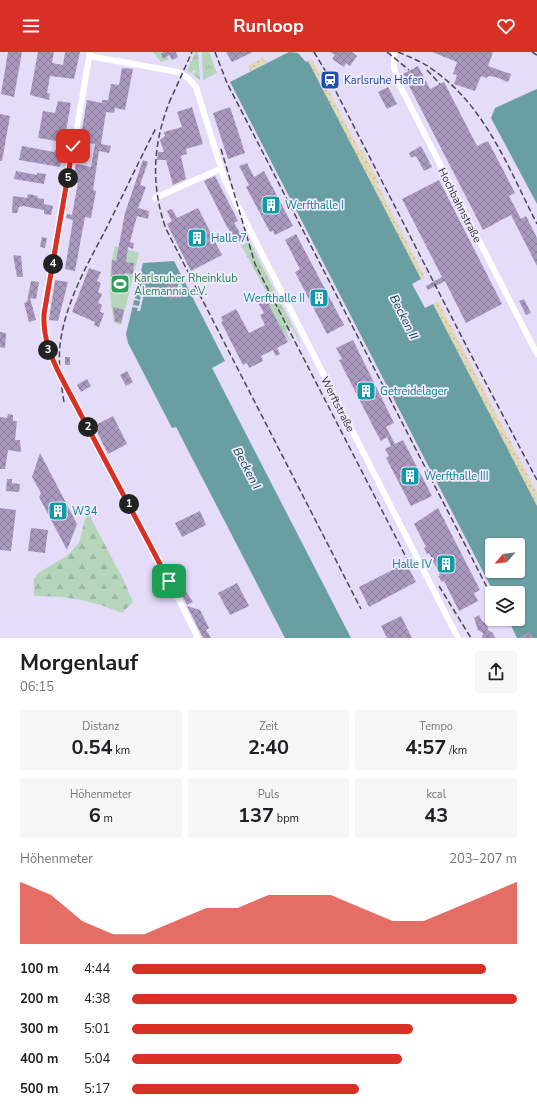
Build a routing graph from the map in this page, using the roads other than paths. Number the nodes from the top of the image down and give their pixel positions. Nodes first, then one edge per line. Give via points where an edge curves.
1 (394, 52) edge
2 (90, 54) edge
3 (220, 169) junction
4 (155, 198) dead end
5 (537, 354) edge
6 (198, 638) edge
7 (458, 638) edge

1 - 5 street, Hochbahnstraße via 394,68 400,87
2 - 3 street, Werftstraße via 172,70 192,81 199,95
2 - 6 street via 44,314 44,332 48,349 60,375
3 - 4 street
3 - 7 street, Werftstraße

